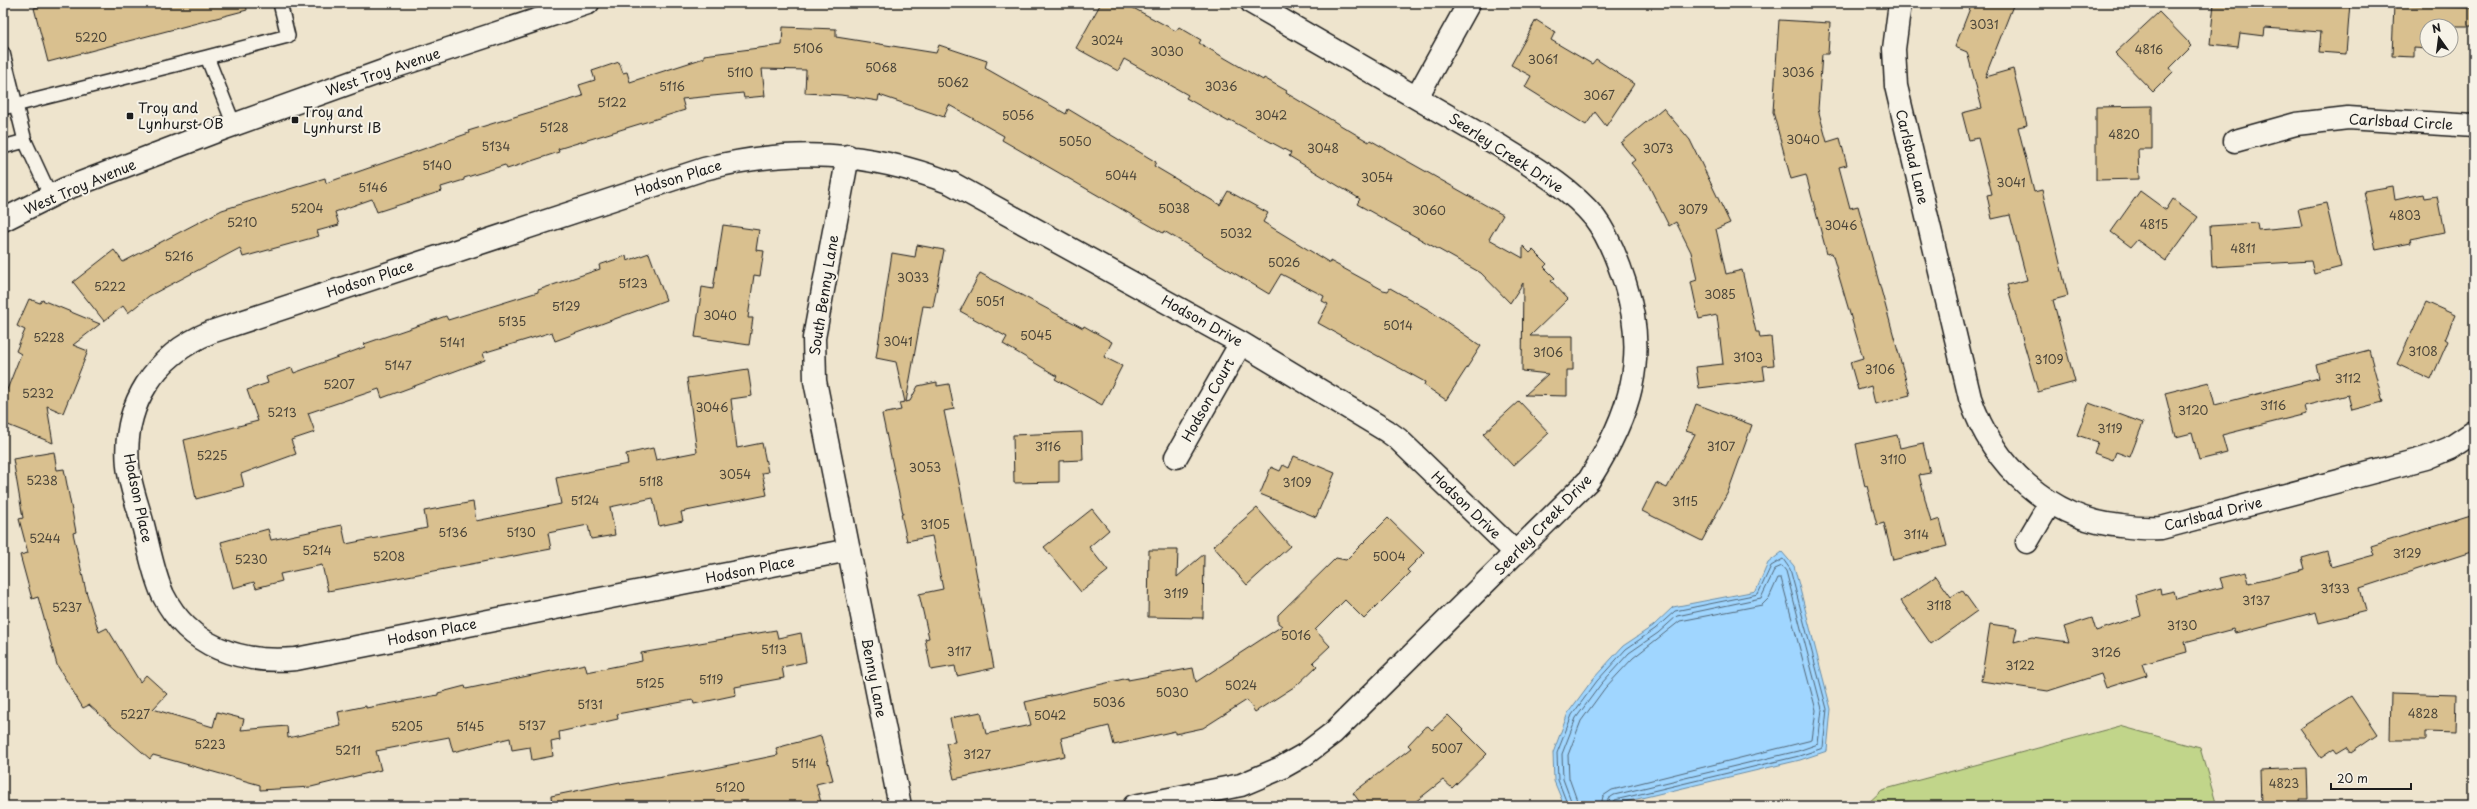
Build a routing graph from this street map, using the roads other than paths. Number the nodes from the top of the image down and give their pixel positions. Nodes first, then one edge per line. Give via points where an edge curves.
1 (280, 3) edge
2 (588, 3) edge
3 (1252, 3) edge
4 (1469, 3) edge
5 (1900, 3) edge
6 (3, 53) edge
7 (207, 57) junction
8 (5, 72) edge
9 (1417, 97) junction
10 (16, 105) junction
11 (3, 108) edge
12 (234, 125) junction
13 (2474, 126) edge
14 (25, 141) junction
15 (2235, 141) dead end
16 (3, 147) edge
17 (848, 156) junction
18 (50, 197) junction
19 (3, 220) edge
20 (1949, 309) joint
21 (1241, 343) junction
22 (2474, 432) edge
23 (1176, 457) dead end
24 (2050, 503) junction
25 (2027, 542) dead end
26 (849, 550) junction
27 (1516, 553) junction
28 (900, 806) edge
29 (1134, 806) edge

1 - 7 lane via 288,36
2 - 12 street, West Troy Avenue via 397,66
3 - 9 street, Seerley Creek Drive
4 - 9 street
5 - 20 street, Carlsbad Lane via 1894,50 1896,86
6 - 8 lane
7 - 10 lane
7 - 12 lane
8 - 10 lane
9 - 27 street, Seerley Creek Drive via 1540,171 1576,198 1595,218 1615,254 1632,306 1636,336 1633,387 1610,448 1589,480
10 - 11 lane
10 - 14 lane
12 - 18 street, West Troy Avenue
13 - 15 street, Carlsbad Circle via 2348,118 2296,124
14 - 16 lane
14 - 18 lane
17 - 21 street, Hodson Drive via 906,167 951,183
17 - 26 street, South Benny Lane via 813,352 816,389
17 - 26 street, Hodson Place via 776,155 704,168 211,332 178,350 155,371 133,411 127,450 130,478 155,575 168,603 197,635 227,653 249,659 296,659
18 - 19 street, West Troy Avenue
20 - 24 street, Carlsbad Drive via 1970,398 1984,433 1997,454 2014,473
21 - 23 street, Hodson Court
21 - 27 street, Hodson Drive via 1398,439
22 - 24 street, Carlsbad Drive via 2450,448 2426,458 2161,528 2102,524
24 - 25 street
26 - 28 street, Benny Lane
27 - 29 street, Seerley Creek Drive via 1333,734 1304,755 1281,768 1241,784

